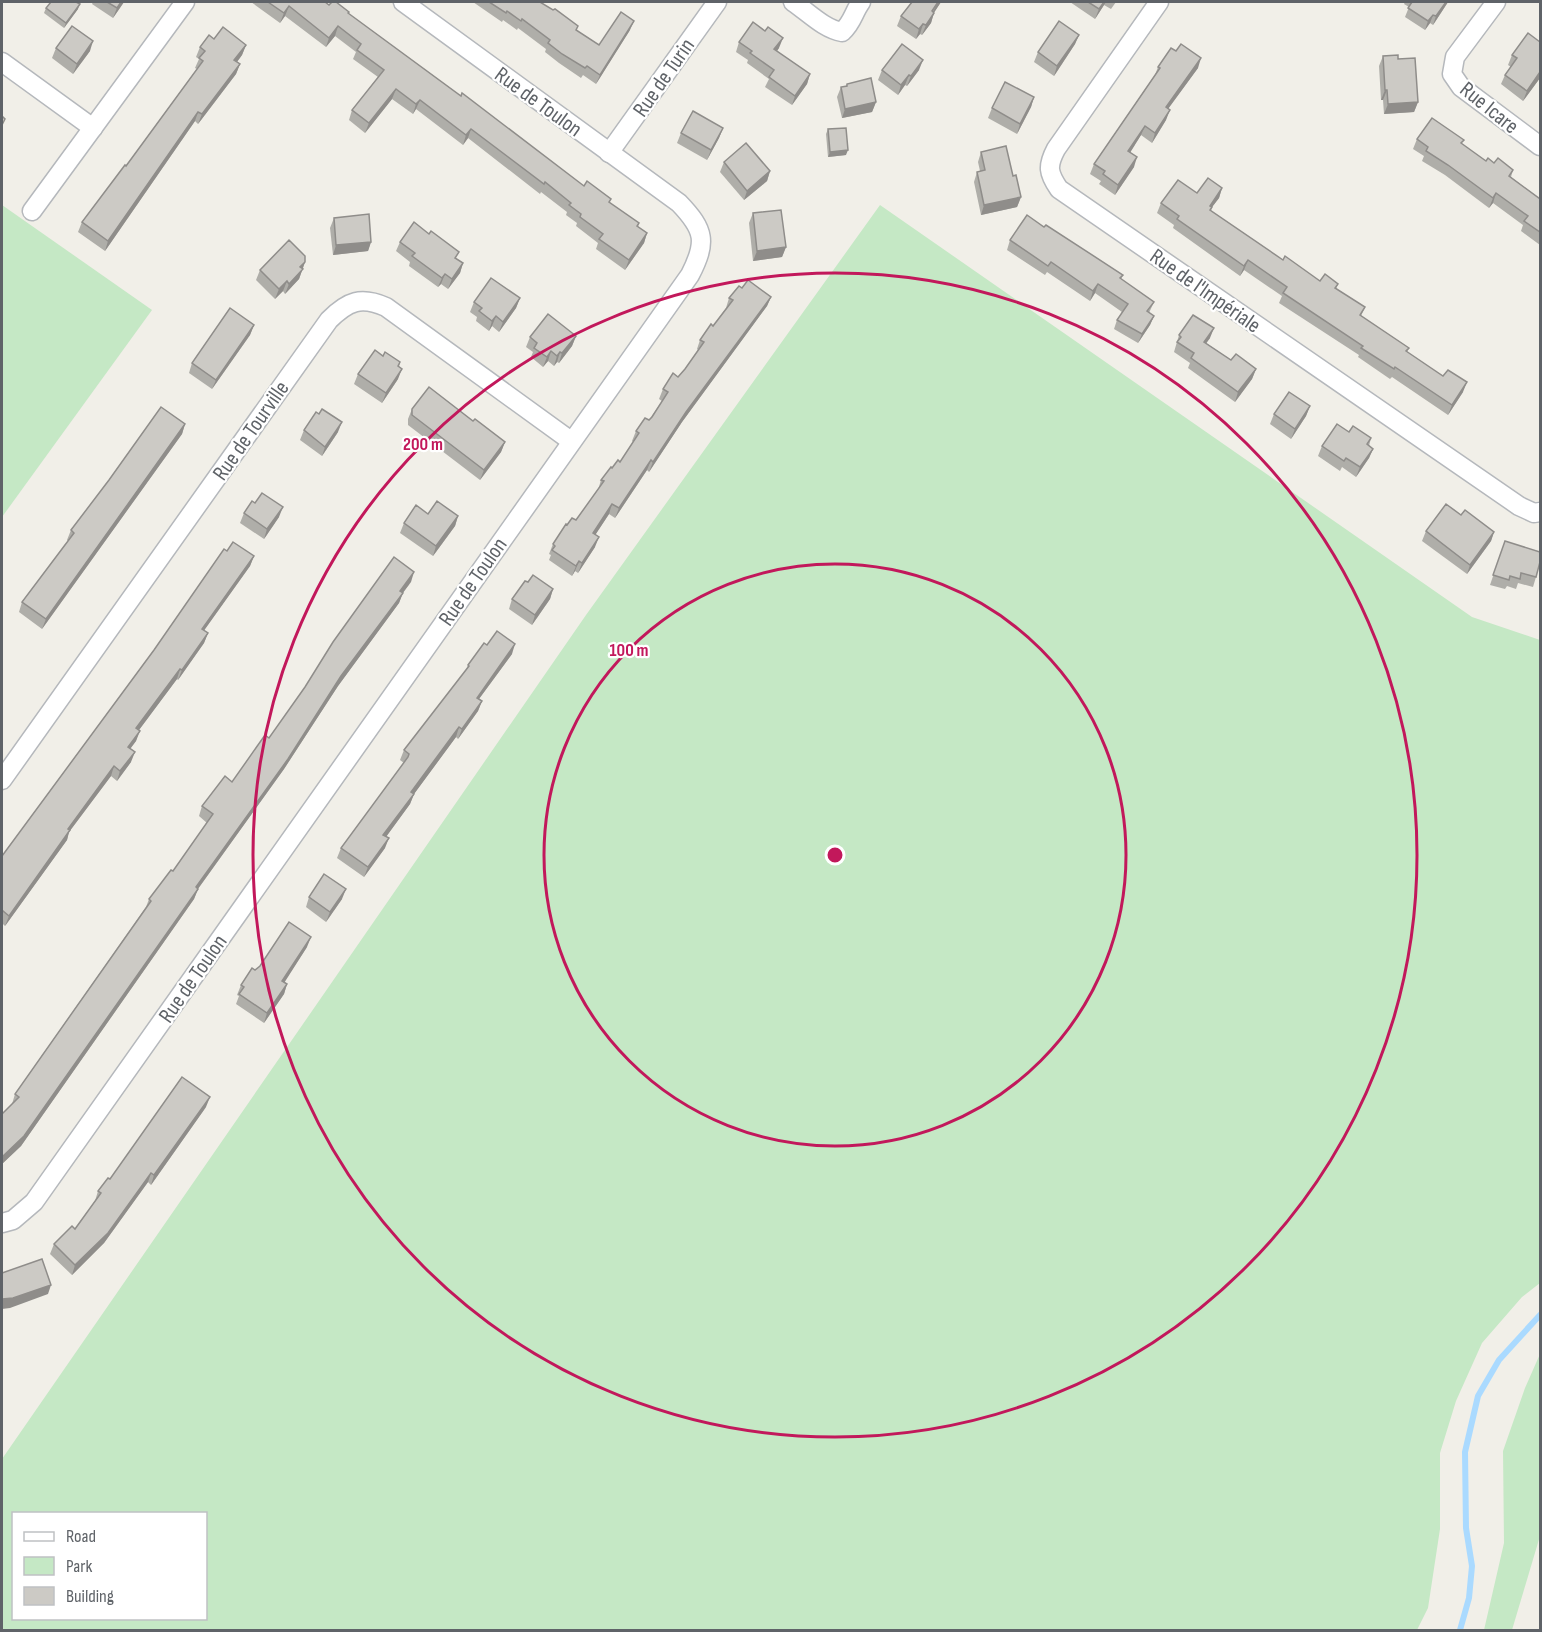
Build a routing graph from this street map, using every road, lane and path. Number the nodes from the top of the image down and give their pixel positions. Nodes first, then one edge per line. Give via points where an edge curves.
1 (185, 2) edge
2 (403, 2) edge
3 (717, 2) edge
4 (793, 2) edge
5 (861, 2) edge
6 (1159, 2) edge
7 (1496, 2) edge
8 (2, 62) edge
9 (93, 128) junction
10 (1540, 146) edge
11 (609, 153) junction
12 (32, 211) dead end
13 (571, 441) junction
14 (1540, 512) edge
15 (2, 780) edge
16 (2, 1223) edge

1 - 9 street
2 - 11 street, Rue de Toulon
3 - 11 street, Rue de Turin
4 - 5 street via 830,30 842,32 852,22
6 - 14 street, Rue de l'Impériale via 1056,149 1049,163 1051,178 1059,189 1519,506
7 - 10 street, Rue Icare via 1455,57 1452,74 1461,87
8 - 9 street
9 - 12 street
11 - 13 street, Rue de Toulon via 679,203 694,219 701,238 701,254
13 - 15 street, Rue de Tourville via 386,307 358,301 342,307 322,329
13 - 16 street, Rue de Toulon via 34,1202 13,1220

